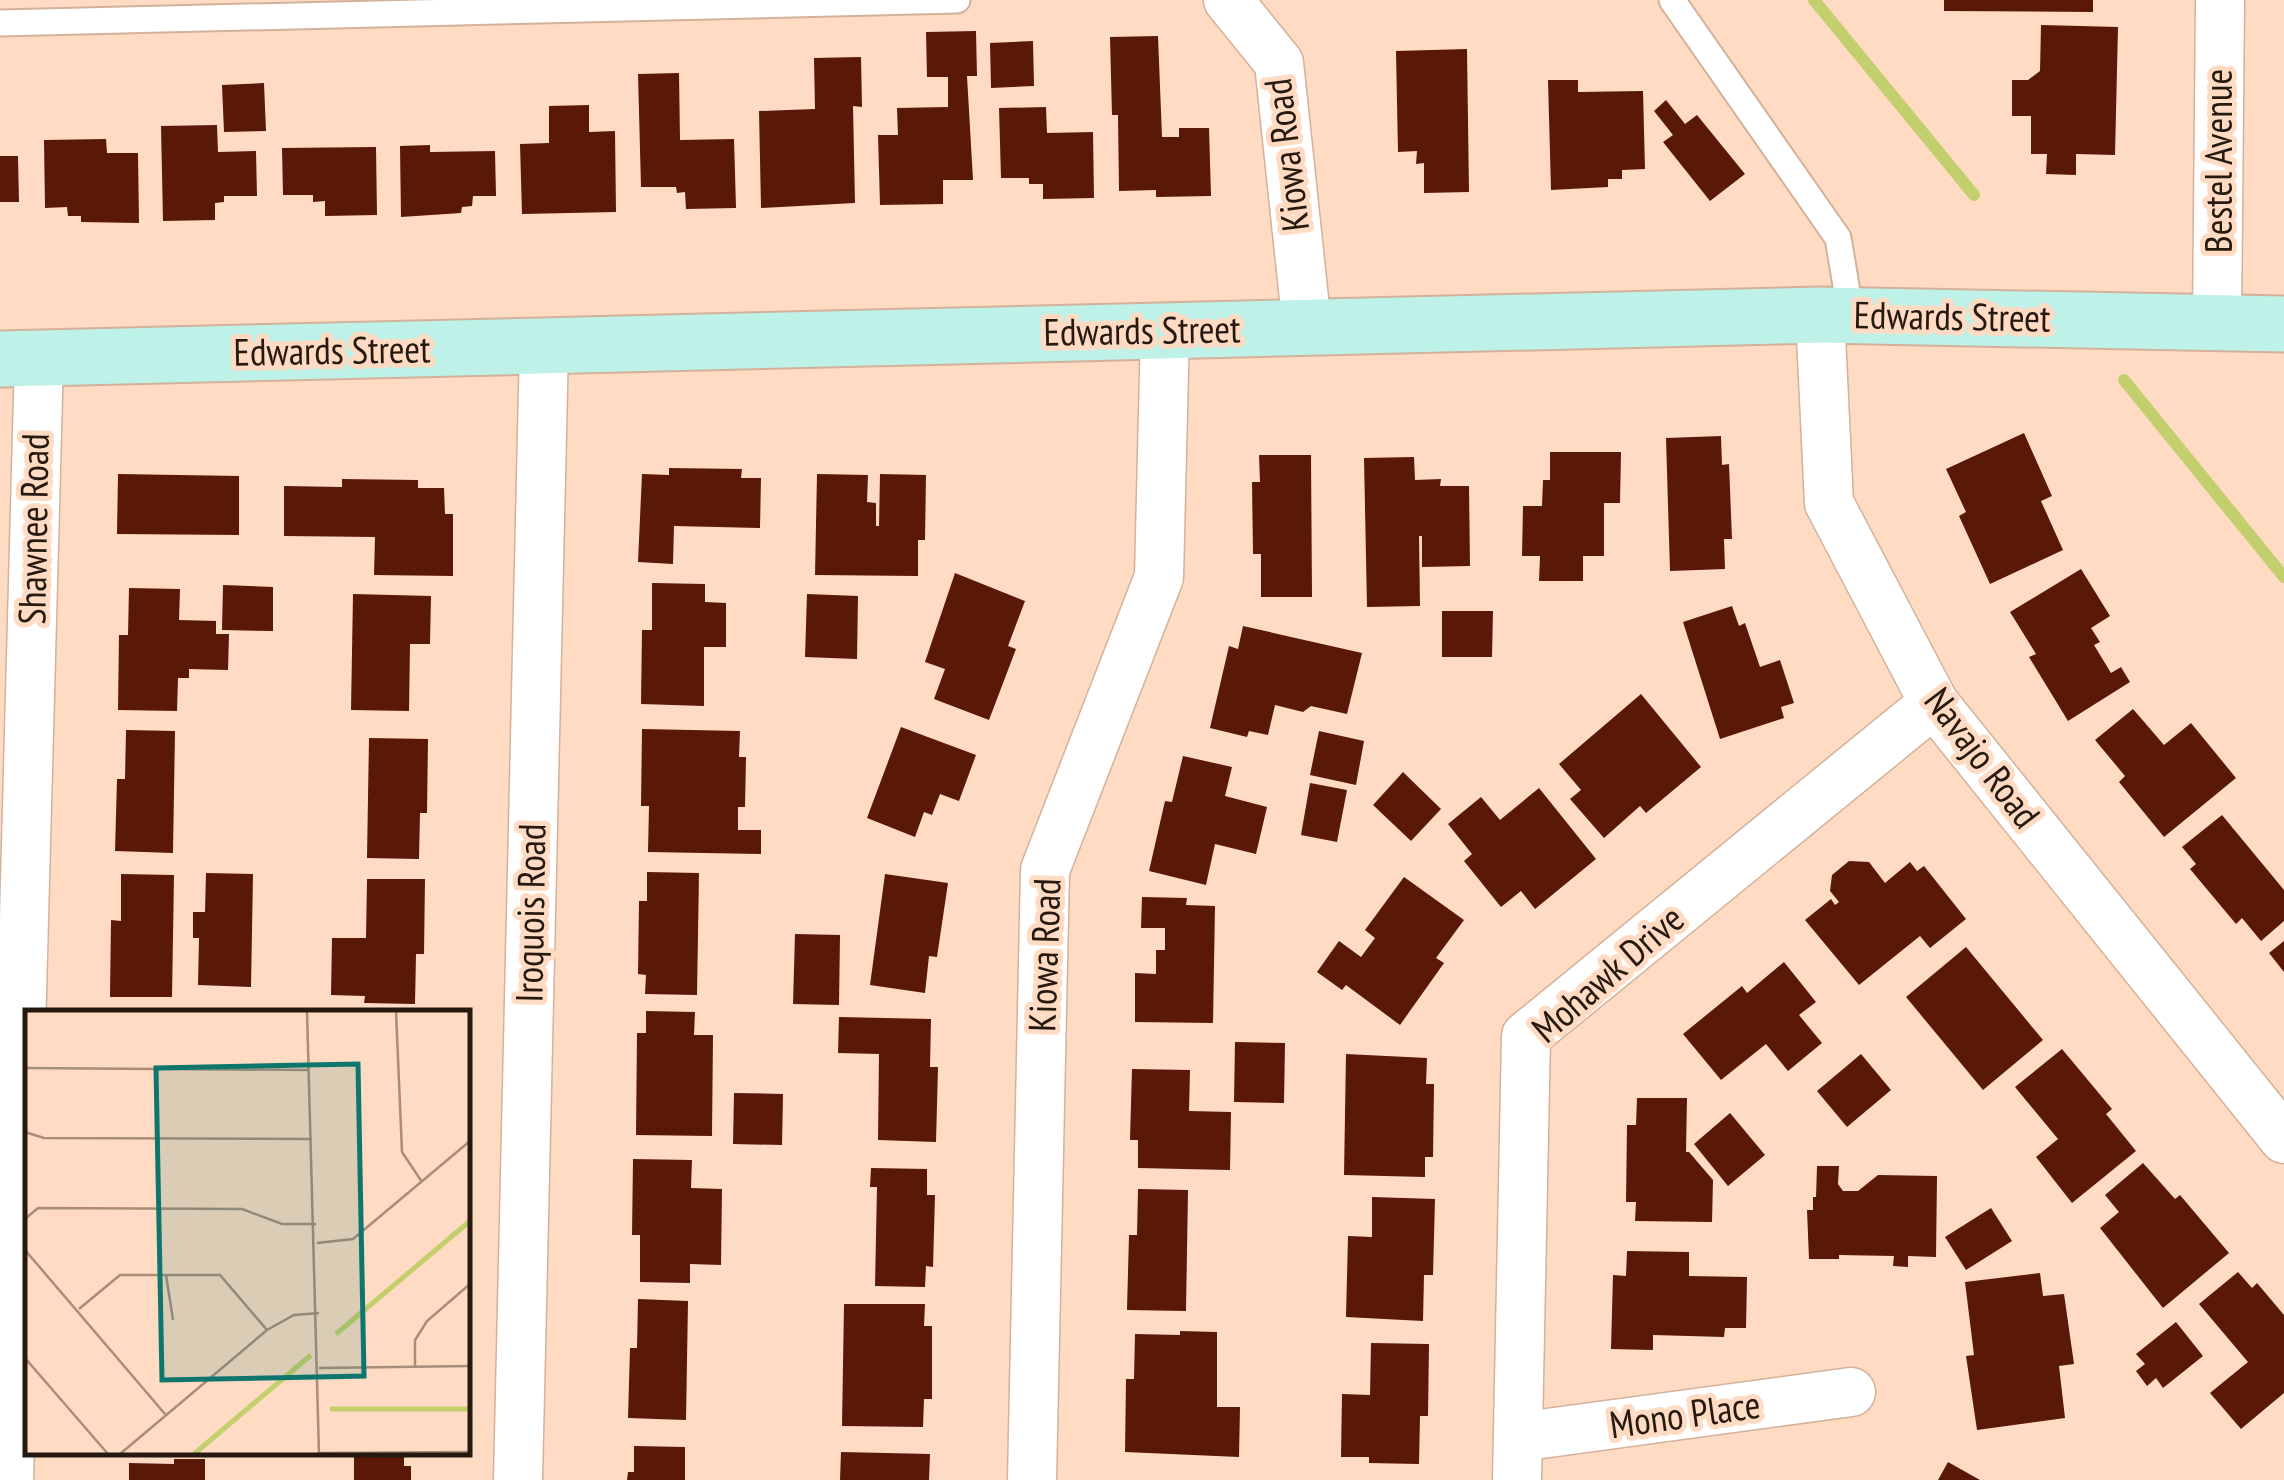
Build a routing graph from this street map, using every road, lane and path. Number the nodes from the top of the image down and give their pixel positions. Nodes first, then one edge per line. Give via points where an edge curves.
1 (957, 0) edge
2 (1228, 0) edge
3 (1672, 0) edge
4 (2220, 0) edge
5 (0, 23) edge
6 (1835, 315) junction
7 (2217, 323) junction
8 (2284, 324) edge
9 (1306, 327) junction
10 (1166, 330) junction
11 (544, 346) junction
12 (19, 358) edge
13 (1934, 703) junction
14 (2284, 1140) edge
15 (1852, 1392) dead end
16 (1518, 1459) edge
17 (10, 1480) edge
18 (518, 1480) edge
19 (1032, 1480) edge

1 - 5 lane
2 - 9 street, Kiowa Road via 1278,63
3 - 6 lane via 1838,238
4 - 7 street, Bestel Avenue
6 - 7 street, Edwards Street
6 - 9 street, Edwards Street
6 - 13 street, Navajo Road via 1828,504
7 - 8 street, Edwards Street
9 - 10 street, Edwards Street
10 - 11 street, Edwards Street
10 - 19 street, Kiowa Road via 1159,577 1045,870
11 - 12 street, Edwards Street
11 - 18 street, Iroquois Road
12 - 17 street, Shawnee Road
13 - 14 street, Navajo Road
13 - 16 street, Mohawk Drive via 1526,1036
15 - 16 street, Mono Place

